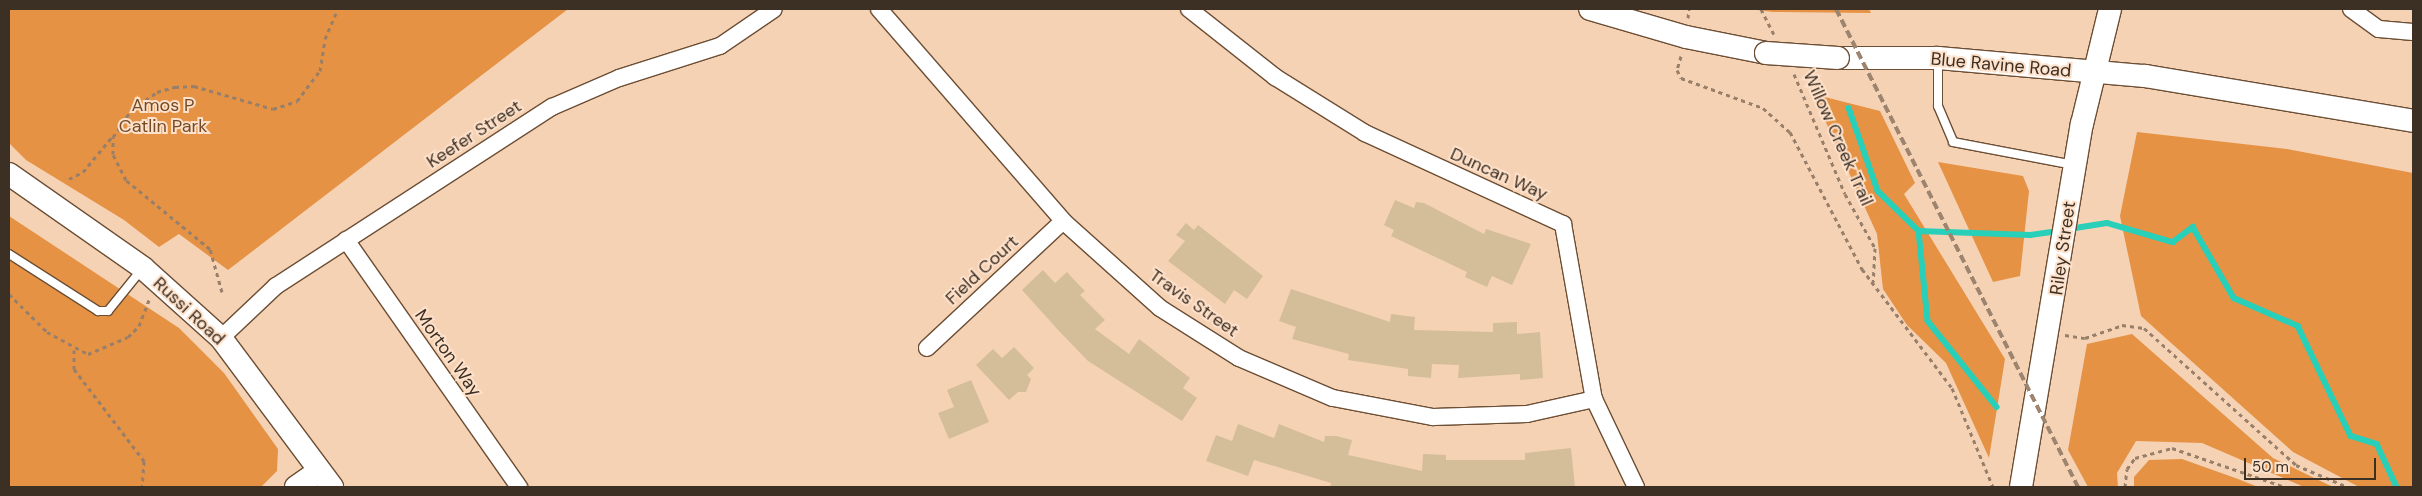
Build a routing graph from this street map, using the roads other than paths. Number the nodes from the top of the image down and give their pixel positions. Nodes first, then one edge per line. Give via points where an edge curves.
1 (774, 9) edge
2 (879, 9) edge
3 (1189, 9) edge
4 (1590, 9) edge
5 (2110, 9) edge
6 (2351, 9) edge
7 (2413, 32) edge
8 (1938, 58) junction
9 (2095, 74) junction
10 (2413, 121) edge
11 (2076, 165) junction
12 (9, 174) edge
13 (1063, 221) junction
14 (346, 240) junction
15 (9, 254) edge
16 (143, 268) junction
17 (220, 338) junction
18 (928, 348) dead end
19 (1594, 399) junction
20 (325, 479) edge
21 (296, 487) edge
22 (520, 487) edge
23 (1636, 487) edge
24 (2021, 487) edge

1 - 14 street, Keefer Street via 720,46 620,78 552,107
2 - 13 street, Travis Street
3 - 19 street, Duncan Way via 1274,76 1365,133 1563,224
4 - 8 main road, Blue Ravine Road, bridge via 1686,37 1838,58
5 - 9 main road, Riley Street
6 - 7 street via 2379,29
8 - 9 main road, Blue Ravine Road
8 - 11 lane via 1938,106 1953,142
9 - 10 main road, Blue Ravine Road via 2146,76
9 - 11 main road, Riley Street
11 - 24 main road, Riley Street via 2051,332
12 - 16 main road, Russi Road
13 - 18 street, Field Court
13 - 19 street, Travis Street via 1134,286 1199,335 1239,358 1333,398 1378,410 1477,419 1535,413
14 - 17 street, Keefer Street via 276,286
14 - 22 street, Morton Way
15 - 16 lane via 98,311 108,311
16 - 17 main road, Russi Road
17 - 20 main road, Russi Road
19 - 23 street, Duncan Way
20 - 21 main road

